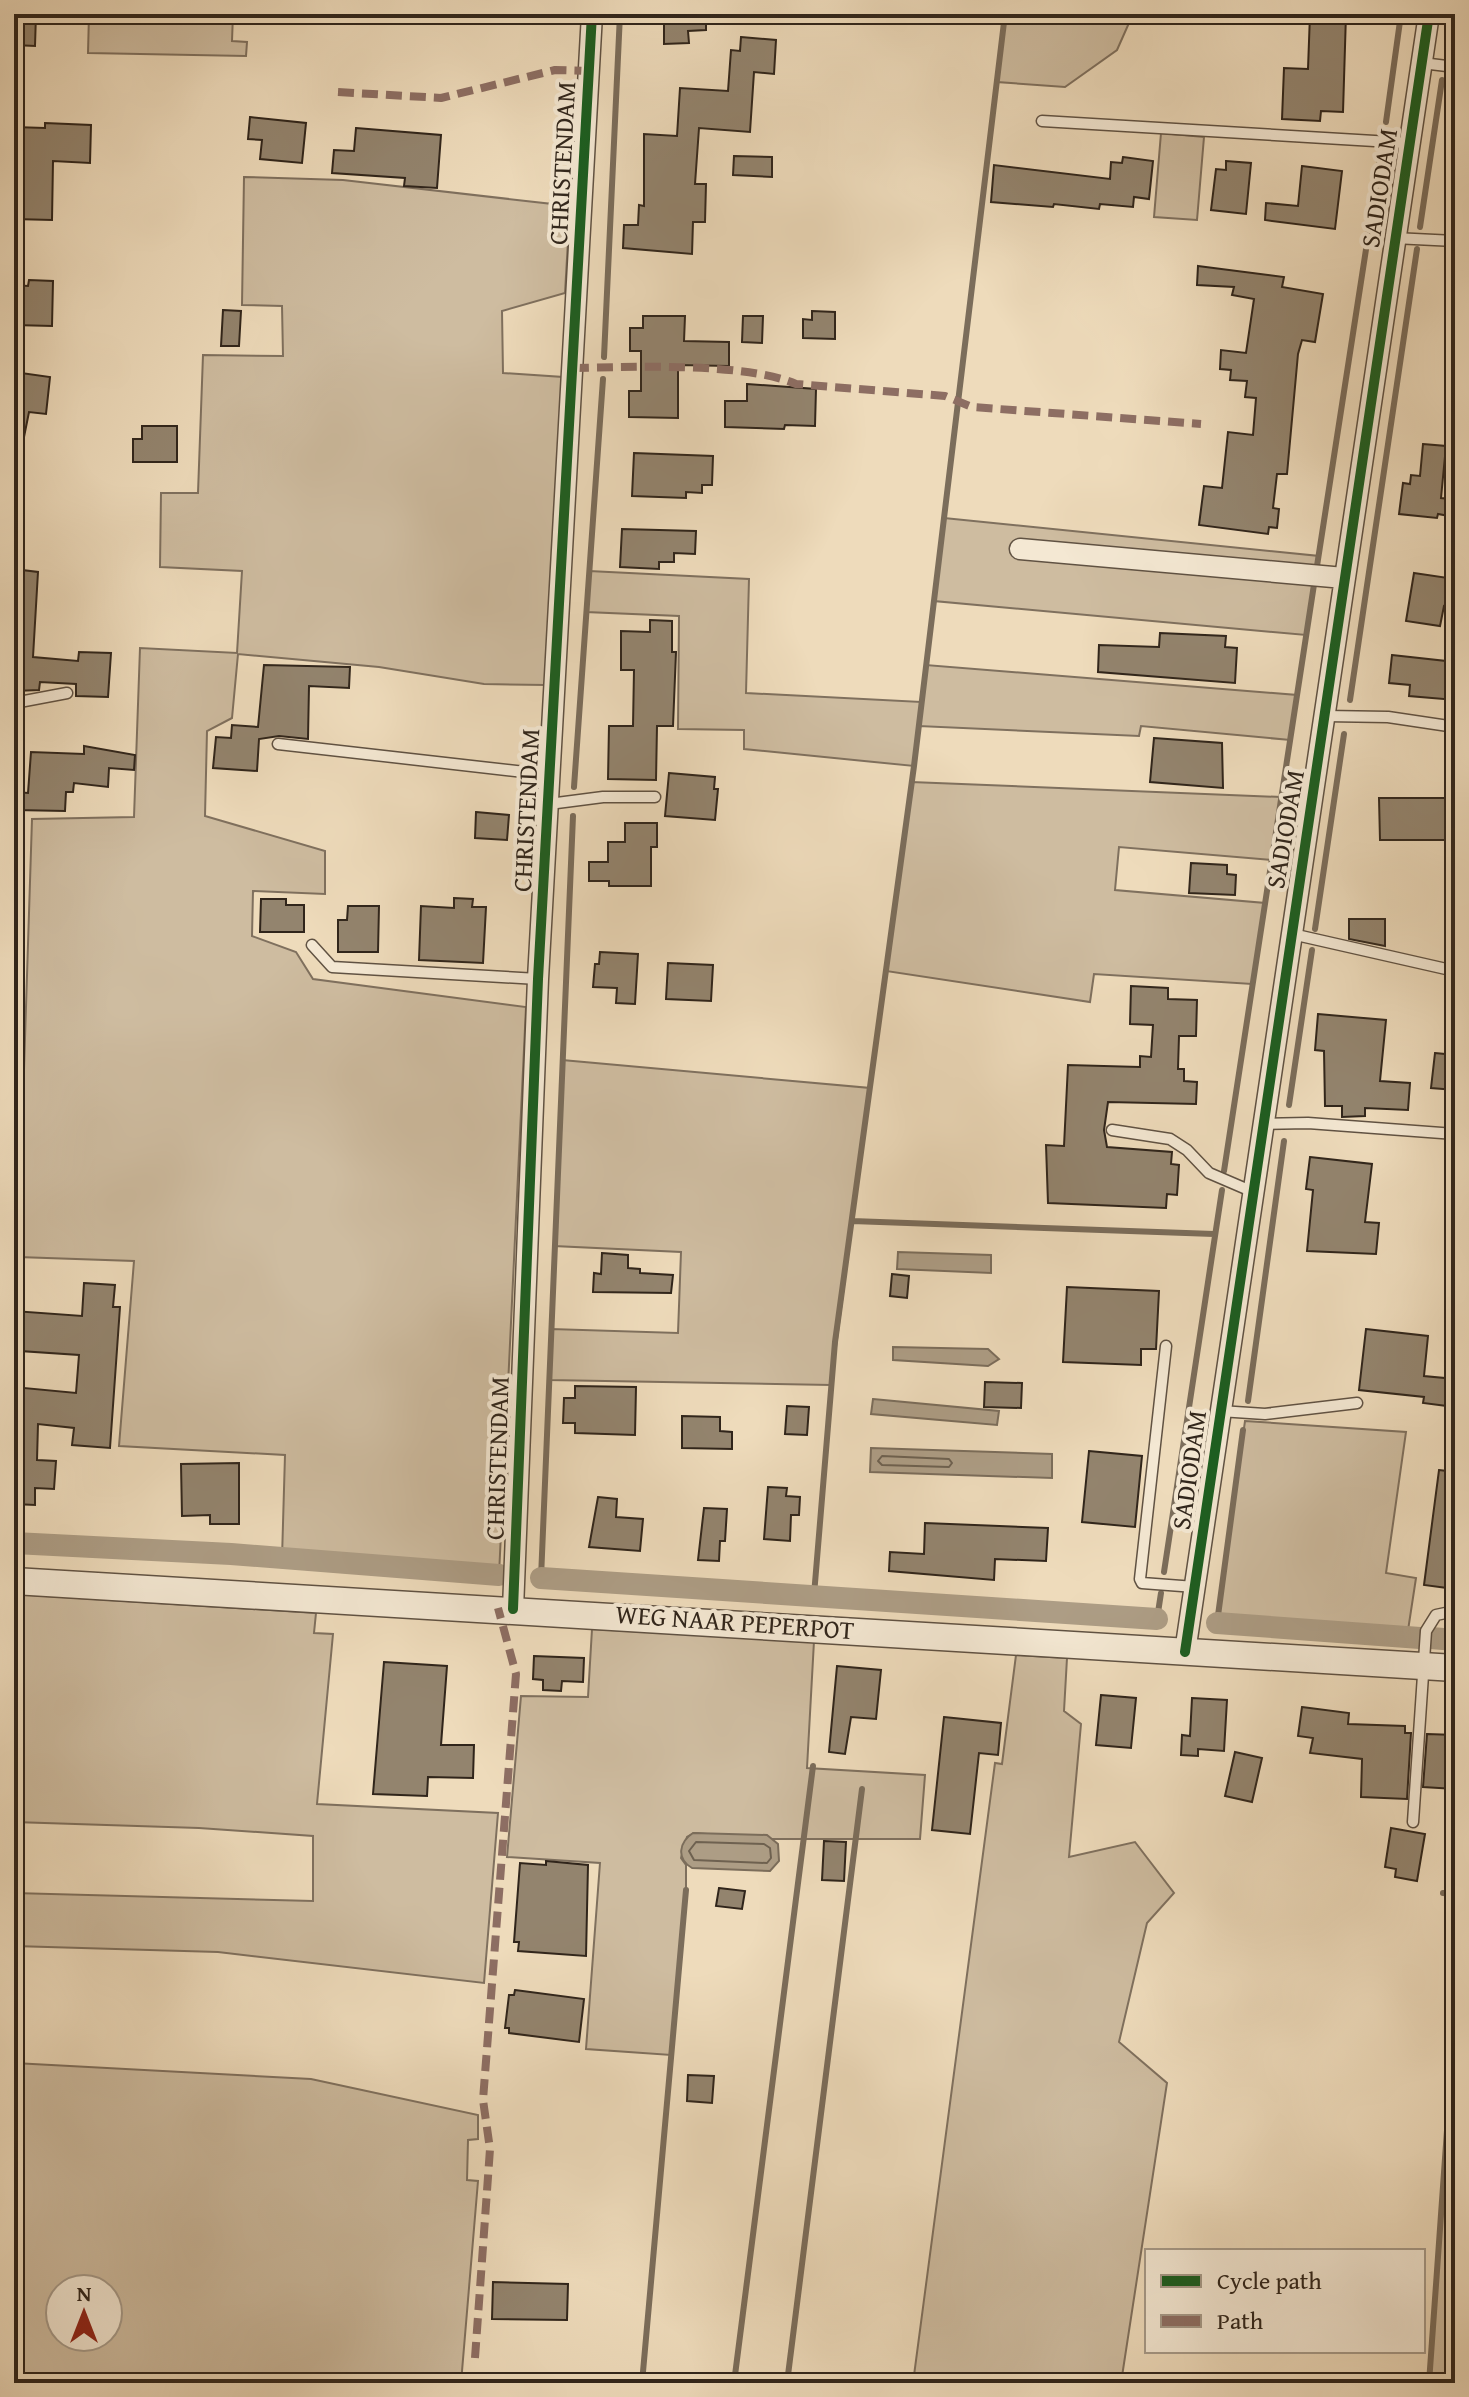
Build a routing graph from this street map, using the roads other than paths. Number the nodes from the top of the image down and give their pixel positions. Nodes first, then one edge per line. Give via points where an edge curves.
1 (592, 14) edge
2 (1429, 14) edge
3 (1422, 63) junction
4 (1455, 67) edge
5 (1042, 121) dead end
6 (1408, 143) junction
7 (1394, 238) junction
8 (1455, 241) edge
9 (1020, 549) dead end
10 (1344, 578) junction
11 (67, 693) dead end
12 (14, 703) edge
13 (1326, 716) junction
14 (1455, 727) edge
15 (278, 744) dead end
16 (551, 775) junction
17 (655, 797) dead end
18 (549, 804) junction
19 (1290, 934) junction
20 (312, 945) dead end
21 (1455, 971) edge
22 (538, 979) junction
23 (1261, 1124) junction
24 (1112, 1130) dead end
25 (1455, 1134) edge
26 (1251, 1191) junction
27 (1166, 1346) dead end
28 (1357, 1403) dead end
29 (1220, 1411) junction
30 (14, 1581) edge
31 (1195, 1587) junction
32 (513, 1609) junction
33 (1455, 1611) edge
34 (1185, 1652) junction
35 (1424, 1666) junction
36 (1455, 1668) edge
37 (1413, 1822) dead end

1 - 16 street, CHRISTENDAM
2 - 3 street, SADIODAM
3 - 4 lane
3 - 6 street, SADIODAM
5 - 6 lane
6 - 7 street, SADIODAM
7 - 8 lane
7 - 10 street, SADIODAM
9 - 10 street
10 - 13 street, SADIODAM
11 - 12 lane
13 - 14 lane via 1388,717
13 - 19 street, SADIODAM
15 - 16 lane
16 - 18 street, CHRISTENDAM
17 - 18 lane
18 - 22 street, CHRISTENDAM
19 - 21 lane
19 - 23 street, SADIODAM
20 - 22 lane via 332,967
22 - 32 street, CHRISTENDAM
23 - 25 lane
23 - 26 street, SADIODAM
24 - 26 lane via 1170,1139 1209,1173
26 - 29 street, SADIODAM
27 - 31 lane via 1140,1579
28 - 29 lane via 1265,1414
29 - 31 street, SADIODAM
30 - 32 street, WEG NAAR PEPERPOT
31 - 34 street, SADIODAM
32 - 34 street, WEG NAAR PEPERPOT
33 - 35 lane via 1436,1615 1429,1623
34 - 35 street, WEG NAAR PEPERPOT
35 - 36 street, WEG NAAR PEPERPOT
35 - 37 lane

